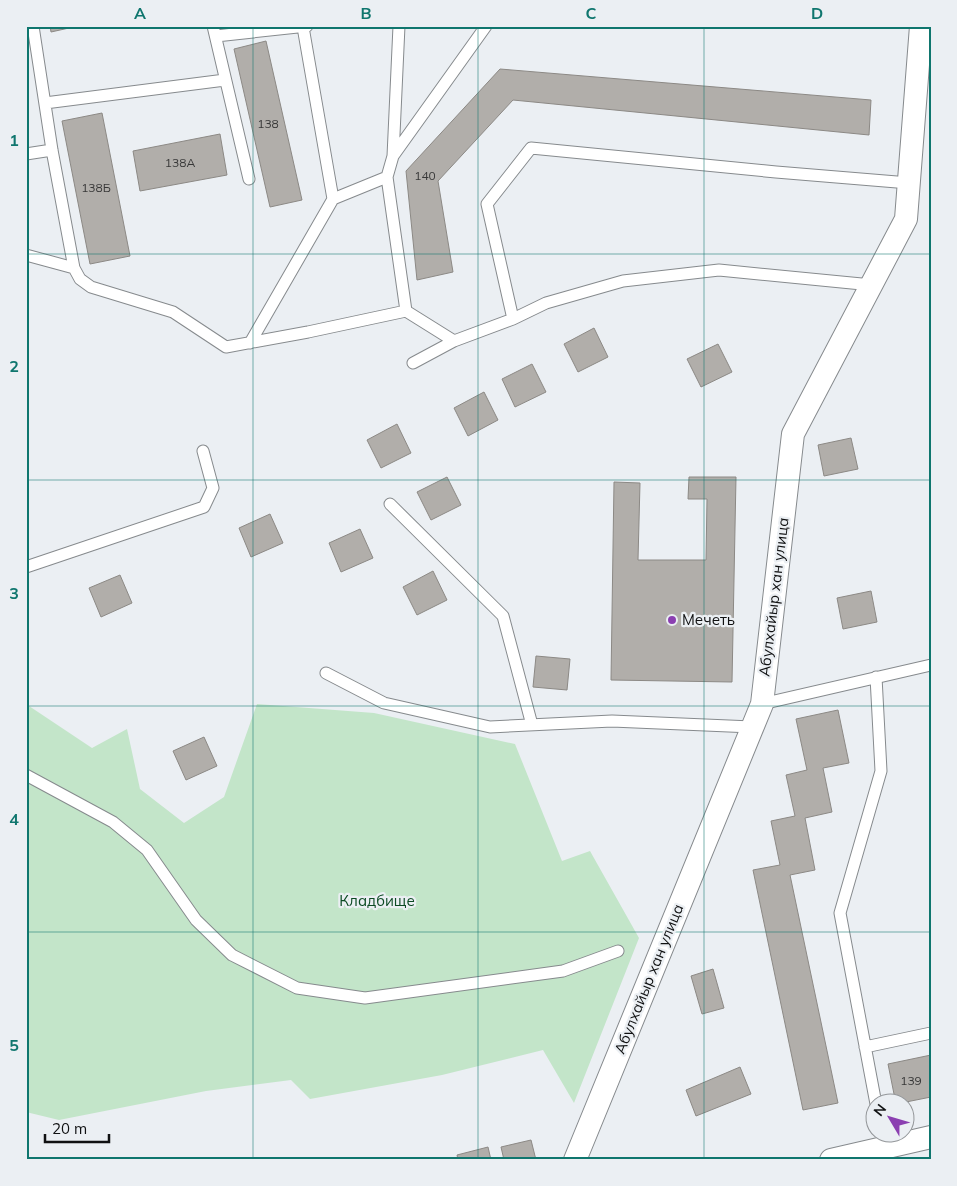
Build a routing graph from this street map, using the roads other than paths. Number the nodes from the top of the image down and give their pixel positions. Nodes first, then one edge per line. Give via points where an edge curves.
1 (33, 26) edge
2 (398, 26) edge
3 (486, 26) edge
4 (921, 26) edge
5 (305, 27) edge
6 (214, 31) edge
7 (225, 80) junction
8 (45, 103) junction
9 (52, 150) junction
10 (26, 154) edge
11 (393, 156) junction
12 (387, 177) junction
13 (248, 180) dead end
14 (909, 183) junction
15 (333, 199) junction
16 (26, 255) edge
17 (74, 268) junction
18 (872, 284) junction
19 (406, 311) junction
20 (512, 319) junction
21 (454, 340) junction
22 (250, 343) junction
23 (413, 363) dead end
24 (203, 451) dead end
25 (390, 504) dead end
26 (26, 567) edge
27 (931, 665) edge
28 (326, 673) dead end
29 (876, 677) junction
30 (762, 704) junction
31 (532, 725) junction
32 (752, 727) junction
33 (26, 775) edge
34 (618, 951) dead end
35 (931, 1033) edge
36 (865, 1047) junction
37 (874, 1094) edge
38 (931, 1137) edge
39 (875, 1148) edge
40 (575, 1160) edge
41 (831, 1160) edge

1 - 8 lane
2 - 11 lane
3 - 11 lane
4 - 14 street, Абулхайыр хан улица
5 - 6 lane
5 - 15 lane
6 - 7 lane
7 - 8 lane
7 - 13 lane
8 - 9 lane
9 - 10 lane
9 - 17 lane
11 - 12 lane
12 - 15 lane
12 - 19 lane
14 - 18 street, Абулхайыр хан улица via 906,218
14 - 20 lane via 531,148 487,204
15 - 22 lane
16 - 17 lane
17 - 22 lane via 80,279 91,287 173,312 226,347
18 - 20 lane via 719,270 623,281 546,303
18 - 30 street, Абулхайыр хан улица via 793,434
19 - 21 lane
19 - 22 lane
20 - 21 lane
21 - 23 lane
24 - 26 lane via 213,488 204,506
25 - 31 lane via 503,616
27 - 29 lane
28 - 31 lane via 384,704 490,727
29 - 30 lane
29 - 36 lane via 881,771 840,912
30 - 32 street, Абулхайыр хан улица
31 - 32 lane via 612,721
32 - 40 street, Абулхайыр хан улица
33 - 34 lane via 113,822 147,850 196,920 232,955 297,988 365,998 563,971
35 - 36 lane
36 - 37 lane
38 - 39 street
39 - 41 street

